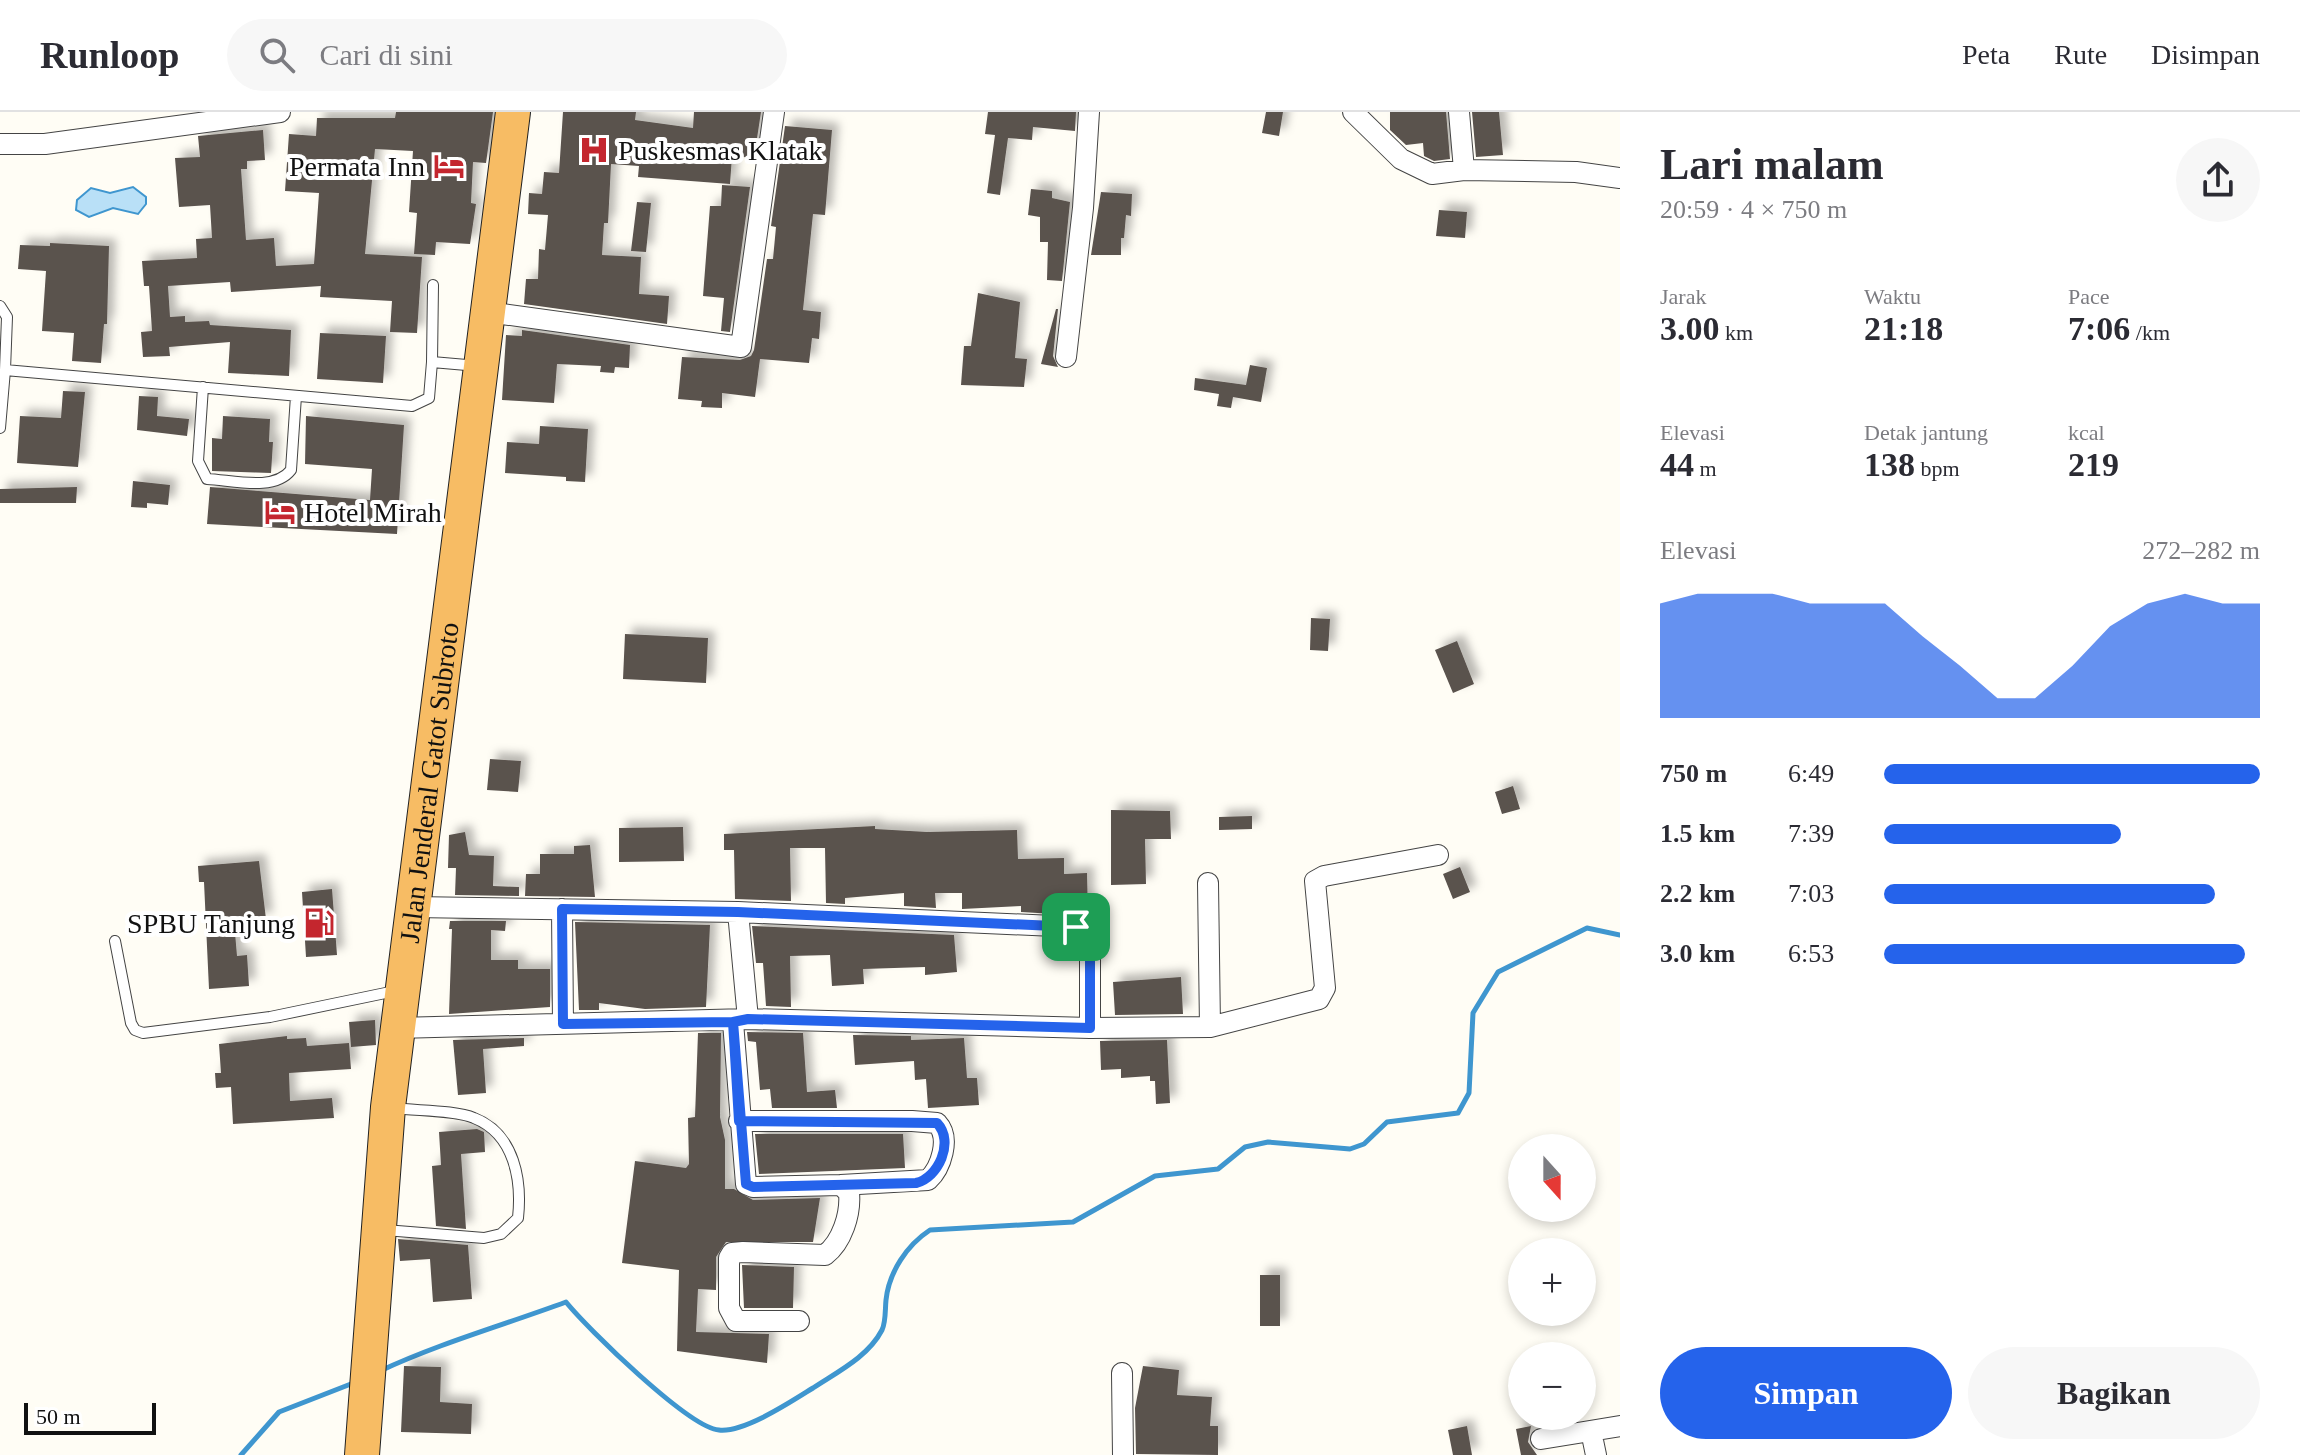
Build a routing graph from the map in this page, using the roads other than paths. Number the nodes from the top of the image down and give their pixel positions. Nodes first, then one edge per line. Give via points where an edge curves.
1 (280, 112) edge
2 (513, 112) edge
3 (774, 112) edge
4 (1089, 112) edge
5 (1353, 112) edge
6 (1378, 112) edge
7 (1459, 112) edge
8 (1380, 140) junction
9 (0, 144) edge
10 (1464, 170) junction
11 (1620, 178) edge
12 (433, 285) dead end
13 (0, 306) edge
14 (488, 312) junction
15 (1066, 357) dead end
16 (432, 362) junction
17 (480, 367) junction
18 (5, 370) junction
19 (203, 387) junction
20 (296, 396) junction
21 (0, 428) edge
22 (1438, 855) dead end
23 (1208, 883) dead end
24 (413, 907) junction
25 (562, 909) junction
26 (738, 912) junction
27 (115, 941) dead end
28 (401, 990) junction
29 (740, 1021) junction
30 (563, 1024) junction
31 (1210, 1027) junction
32 (397, 1028) junction
33 (1090, 1028) junction
34 (388, 1107) junction
35 (739, 1121) junction
36 (841, 1185) junction
37 (378, 1230) junction
38 (799, 1321) dead end
39 (1122, 1373) dead end
40 (1620, 1426) edge
41 (1591, 1431) junction
42 (1541, 1439) dead end
43 (362, 1455) edge
44 (1123, 1455) edge
45 (1596, 1455) edge

1 - 9 street via 45,144
2 - 14 highway, Jalan Jenderal Gatot Subroto
3 - 14 street via 741,347
4 - 15 street
5 - 8 street
6 - 8 street
7 - 10 street
8 - 10 street via 1401,159 1432,174
10 - 11 street
12 - 16 lane
13 - 18 lane via 7,317
14 - 17 highway, Jalan Jenderal Gatot Subroto
16 - 17 lane
16 - 20 lane via 429,398 412,406
17 - 24 highway, Jalan Jenderal Gatot Subroto
18 - 19 lane
18 - 21 lane
19 - 20 lane
19 - 20 lane via 198,461 207,479 273,483 285,478 291,470
22 - 31 street via 1315,881 1325,988 1319,999
23 - 31 street
24 - 25 street
24 - 28 highway, Jalan Jenderal Gatot Subroto
25 - 26 street
25 - 30 street
26 - 29 street
26 - 33 street via 1085,929 1090,941
27 - 28 lane via 131,1023 143,1033 270,1017
28 - 32 highway, Jalan Jenderal Gatot Subroto
29 - 30 street
29 - 33 street
29 - 35 street
30 - 32 street
31 - 33 street
32 - 34 highway, Jalan Jenderal Gatot Subroto
34 - 37 highway, Jalan Jenderal Gatot Subroto
34 - 37 lane via 474,1118 500,1136 521,1188 518,1218 501,1234 484,1238
35 - 36 street via 746,1184
35 - 36 street via 912,1121 942,1128 937,1171 928,1180
36 - 38 street via 849,1193 850,1210 825,1255 743,1252 729,1258 729,1308 736,1321
37 - 43 highway, Jalan Jenderal Gatot Subroto
39 - 44 street
40 - 41 street
41 - 42 street
41 - 45 street

